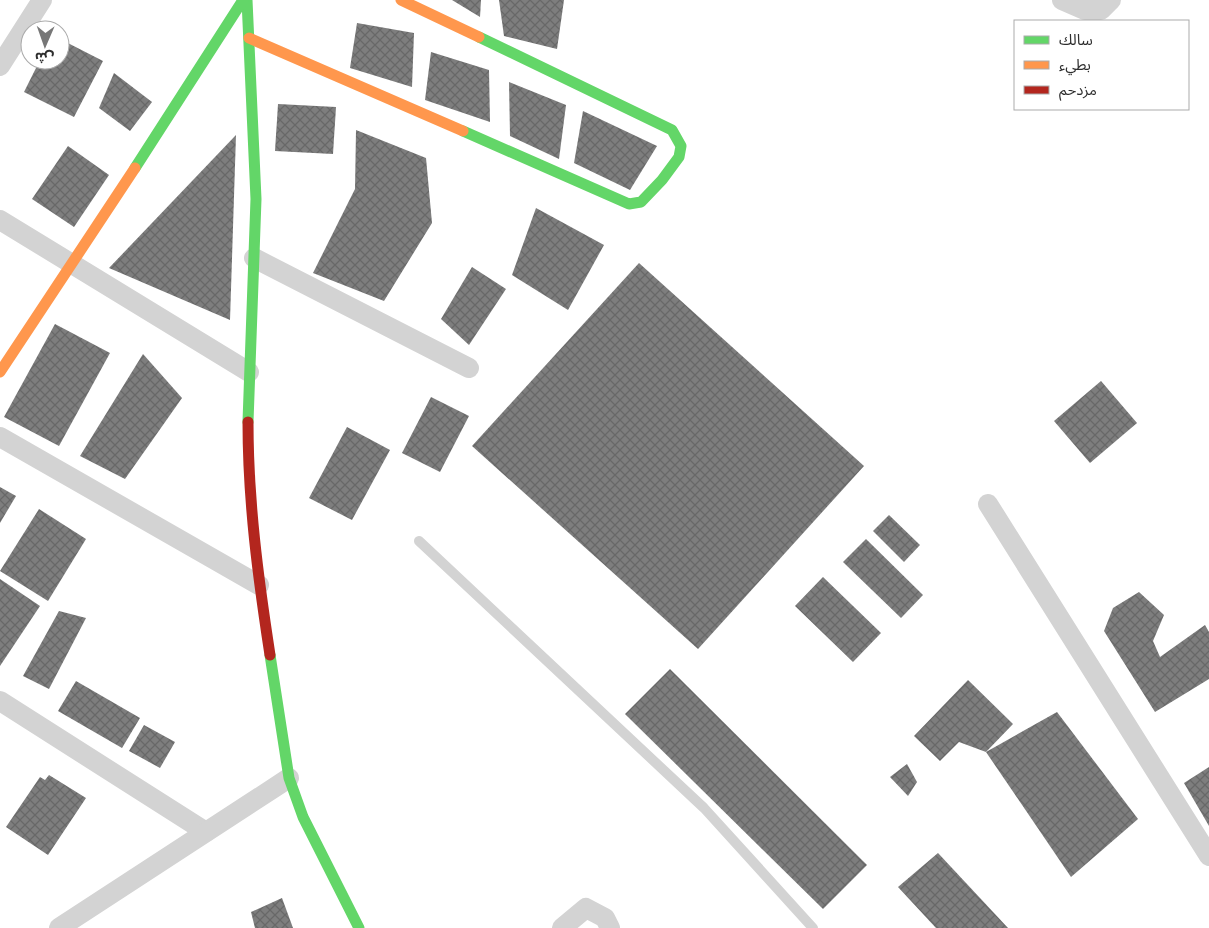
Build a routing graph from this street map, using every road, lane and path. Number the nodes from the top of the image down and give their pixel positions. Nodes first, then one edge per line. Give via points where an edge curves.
1 (42, 0) edge
2 (245, 0) edge
3 (401, 0) edge
4 (1062, 0) edge
5 (1111, 0) edge
6 (249, 38) junction
7 (0, 66) edge
8 (0, 220) edge
9 (254, 258) junction
10 (73, 264) junction
11 (469, 368) dead end
12 (0, 372) edge
13 (249, 372) junction
14 (0, 437) edge
15 (988, 504) dead end
16 (419, 541) dead end
17 (259, 585) junction
18 (0, 701) edge
19 (289, 778) junction
20 (206, 832) junction
21 (1209, 856) edge
22 (59, 928) edge
23 (359, 928) edge
24 (562, 928) edge
25 (610, 928) edge
26 (813, 928) edge

1 - 7 street
2 - 6 street
2 - 10 street
3 - 6 street via 672,130 681,146 679,157 641,202 629,204
4 - 5 street via 1084,10 1101,10
6 - 9 street via 256,199
8 - 10 street
9 - 11 street
9 - 13 street
10 - 12 street
10 - 13 street
13 - 17 street via 248,463
14 - 17 street
15 - 21 street
16 - 26 lane via 704,808
17 - 19 street
18 - 20 street
19 - 20 street
19 - 23 street via 303,817
20 - 22 street
24 - 25 street via 586,908 605,918

